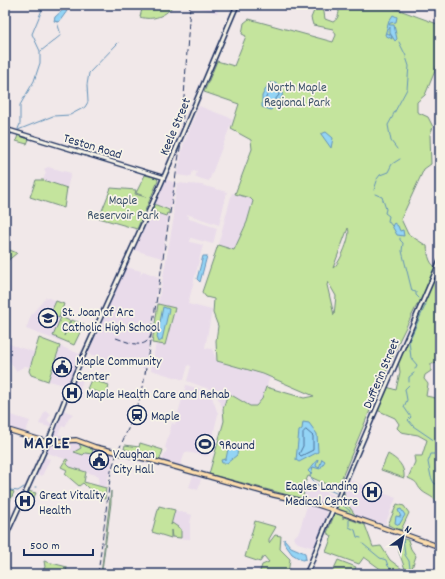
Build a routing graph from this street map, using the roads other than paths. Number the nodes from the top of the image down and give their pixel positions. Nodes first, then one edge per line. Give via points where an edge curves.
1 (237, 5) edge
2 (7, 130) edge
3 (163, 177) junction
4 (440, 261) edge
5 (5, 429) edge
6 (47, 440) junction
7 (333, 510) junction
8 (5, 538) edge
9 (440, 548) edge
10 (306, 574) edge

1 - 3 main road, Keele Street
2 - 3 main road, Teston Road
3 - 6 main road, Keele Street
4 - 7 main road, Dufferin Street
5 - 6 main road
6 - 7 main road via 55,443 73,440
6 - 8 main road, Keele Street
7 - 9 main road
7 - 10 main road, Dufferin Street

